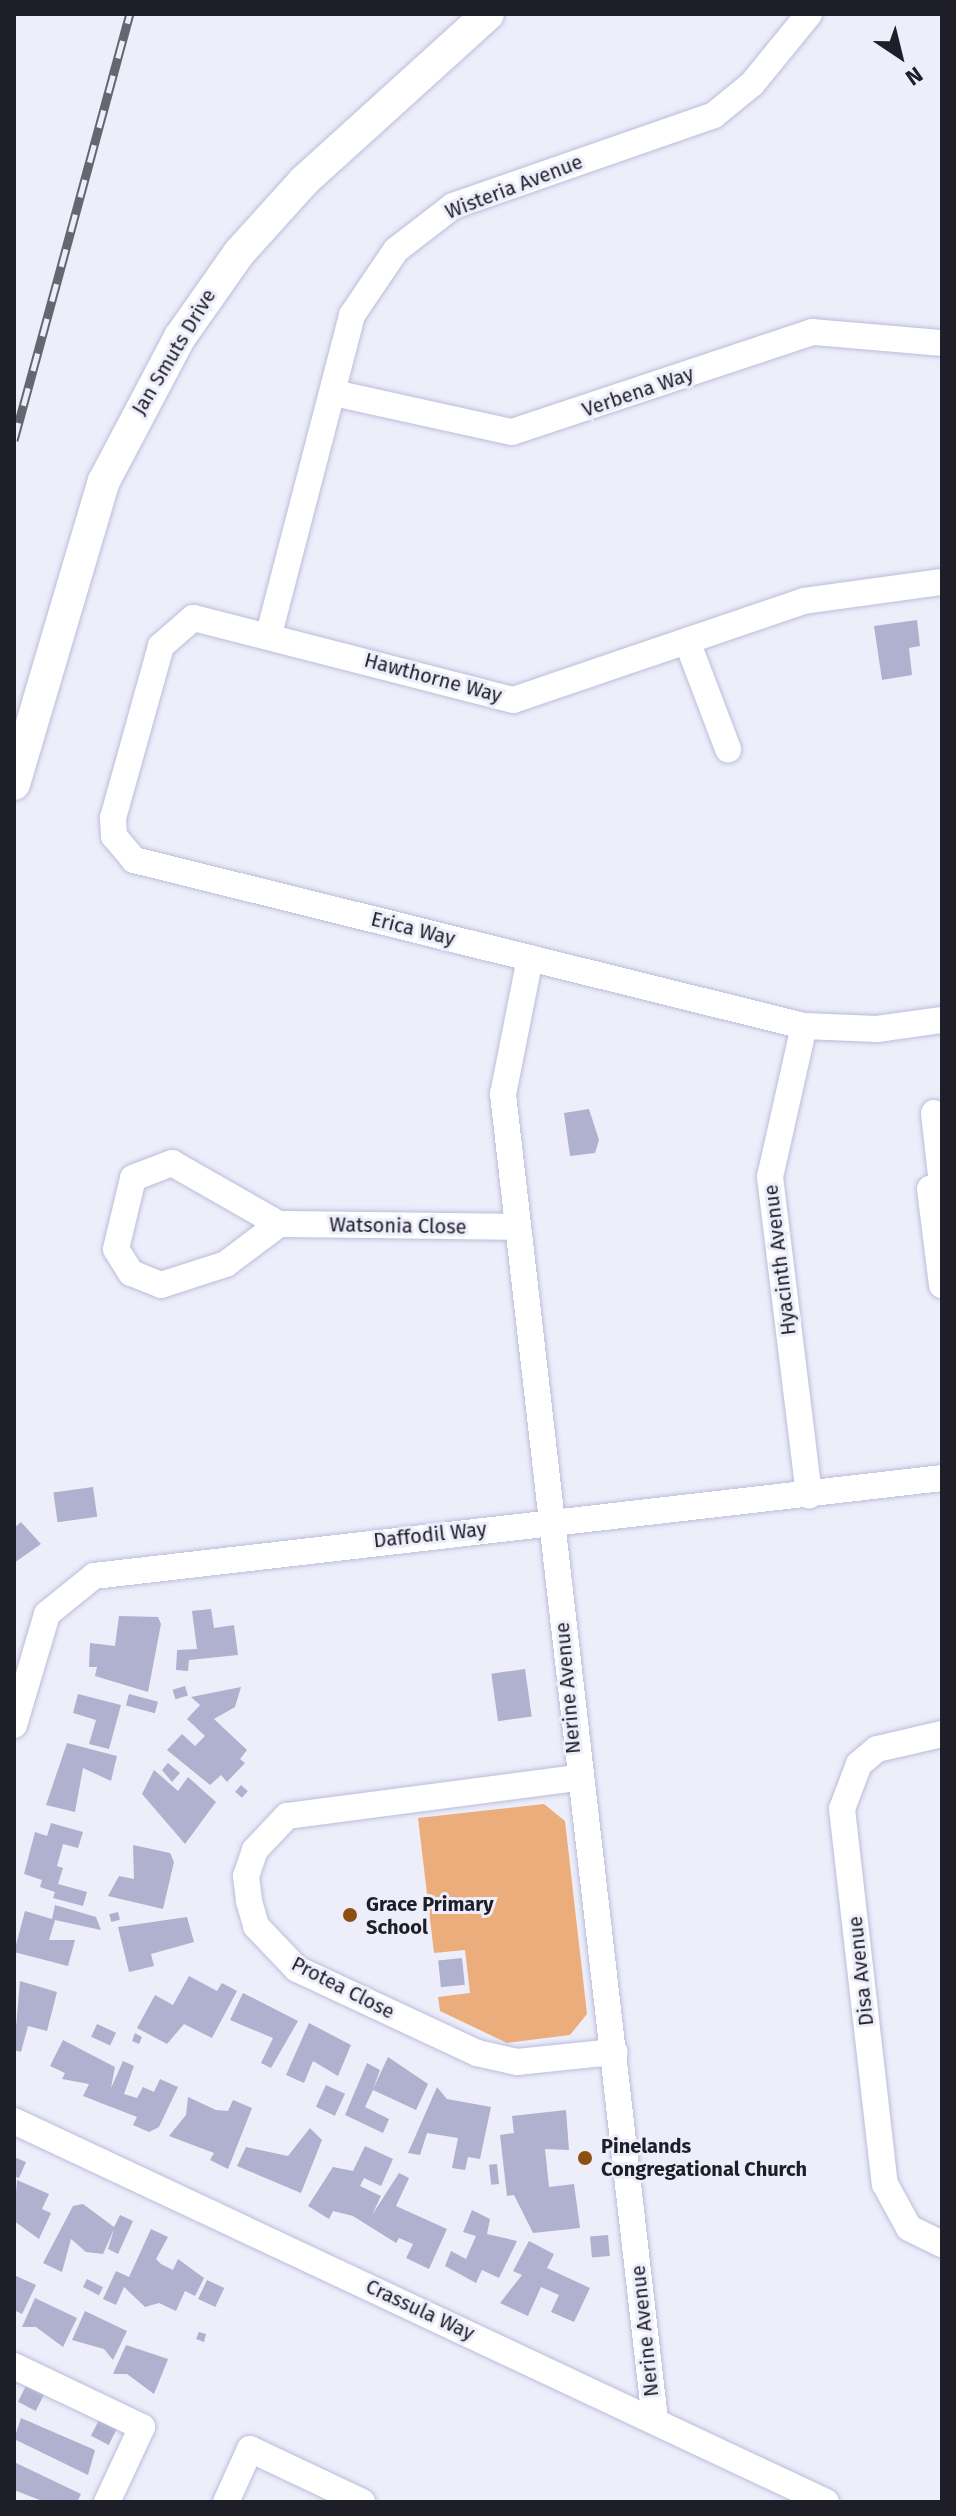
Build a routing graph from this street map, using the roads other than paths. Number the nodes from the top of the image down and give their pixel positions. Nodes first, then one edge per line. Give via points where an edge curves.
1 (488, 14) edge
2 (809, 14) edge
3 (942, 343) edge
4 (334, 393) junction
5 (942, 582) edge
6 (175, 626) joint
7 (269, 634) junction
8 (687, 641) junction
9 (728, 749) dead end
10 (14, 784) edge
11 (530, 958) junction
12 (942, 1020) edge
13 (804, 1026) junction
14 (934, 1113) dead end
15 (942, 1186) edge
16 (279, 1224) junction
17 (516, 1227) junction
18 (940, 1246) edge
19 (942, 1285) edge
20 (942, 1478) edge
21 (809, 1496) junction
22 (554, 1521) junction
23 (14, 1725) edge
24 (942, 1734) edge
25 (576, 1778) junction
26 (614, 2052) junction
27 (14, 2121) edge
28 (942, 2244) edge
29 (14, 2366) edge
30 (655, 2419) junction
31 (348, 2499) edge
32 (107, 2502) edge
33 (226, 2502) edge
34 (826, 2502) edge

1 - 10 main road, Jan Smuts Drive via 305,180 239,253 180,337 104,481
2 - 4 street, Wisteria Avenue via 752,84 714,115 453,206 421,226 370,282 352,315
3 - 4 street, Verbena Way via 813,332 512,432
4 - 7 street, Wisteria Avenue
5 - 8 street, Hawthorne Way via 822,596
6 - 7 street, Hawthorne Way via 211,618
6 - 11 street, Erica Way via 161,646 113,818 121,849 134,860
7 - 8 street, Hawthorne Way via 513,700
8 - 9 street
11 - 13 street, Erica Way
11 - 17 street, Nerine Avenue via 503,1075
12 - 13 street, Erica Way via 877,1029
13 - 21 street, Hyacinth Avenue via 770,1177
14 - 15 street
15 - 18 street via 930,1189
16 - 16 street via 226,1264 161,1285 131,1273 116,1249 133,1178 154,1165 193,1170
16 - 17 street, Watsonia Close
17 - 22 street, Nerine Avenue
18 - 19 street
20 - 21 street, Daffodil Way
21 - 22 street, Daffodil Way
22 - 23 street, Daffodil Way via 94,1576 47,1614
22 - 25 street, Nerine Avenue
24 - 28 street, Disa Avenue via 877,1749 859,1764 842,1809 885,2184 909,2228
25 - 26 street, Nerine Avenue
25 - 26 street, Protea Close via 287,1816 255,1850 246,1876 249,1901 256,1926 297,1969 477,2053 517,2062
26 - 30 street, Nerine Avenue
27 - 30 street, Crassula Way
29 - 32 street via 142,2427
30 - 34 street, Crassula Way
31 - 33 street via 250,2449

